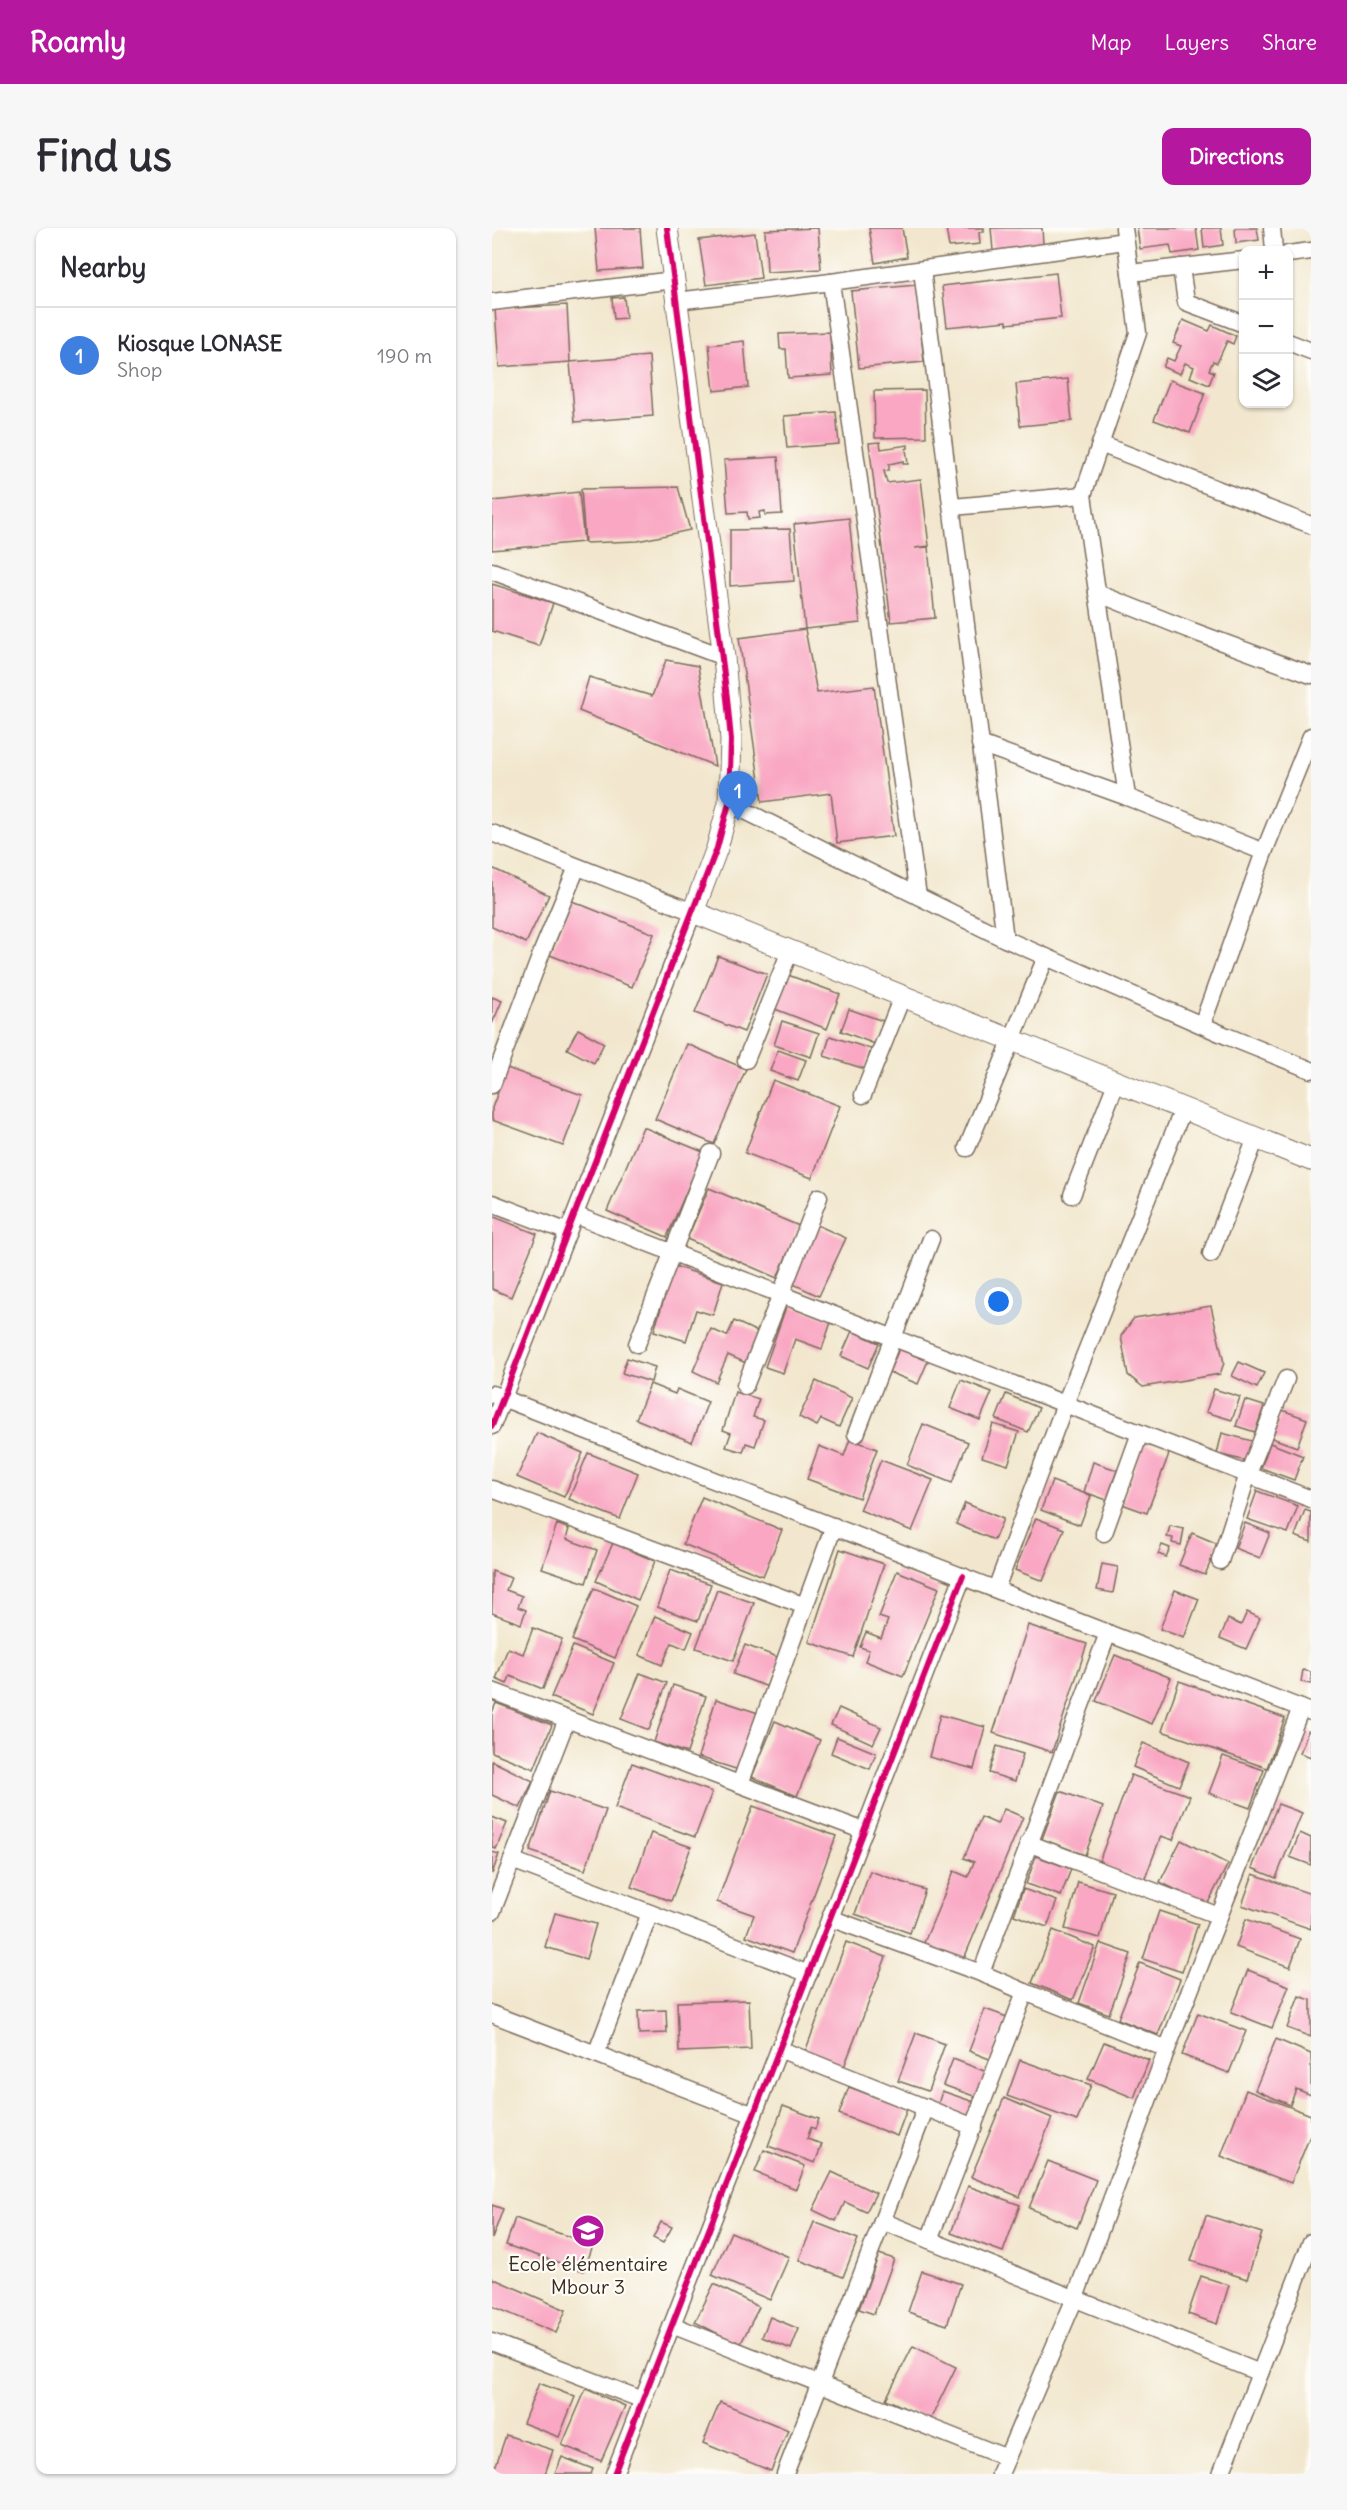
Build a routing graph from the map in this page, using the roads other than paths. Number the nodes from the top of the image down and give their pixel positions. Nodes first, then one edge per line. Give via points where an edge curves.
1 (666, 228) edge
2 (1272, 228) edge
3 (1125, 234) edge
4 (1274, 246) edge
5 (1311, 251) edge
6 (1293, 253) edge
7 (1239, 261) edge
8 (1181, 267) junction
9 (921, 270) junction
10 (1130, 273) junction
11 (674, 280) junction
12 (831, 282) junction
13 (677, 301) junction
14 (492, 302) edge
15 (1239, 322) edge
16 (1293, 344) edge
17 (1311, 351) edge
18 (1100, 444) junction
19 (1083, 495) junction
20 (953, 507) junction
21 (1311, 525) edge
22 (492, 572) edge
23 (1097, 593) junction
24 (724, 657) junction
25 (1311, 675) edge
26 (1311, 736) edge
27 (980, 744) junction
28 (1127, 797) junction
29 (729, 803) junction
30 (492, 833) edge
31 (1264, 852) junction
32 (577, 867) junction
33 (918, 896) junction
34 (693, 912) junction
35 (1005, 939) junction
36 (790, 951) junction
37 (1046, 957) junction
38 (903, 997) junction
39 (1202, 1025) junction
40 (1011, 1041) junction
41 (746, 1059) dead end
42 (1311, 1070) edge
43 (1116, 1083) junction
44 (492, 1085) edge
45 (863, 1095) dead end
46 (1183, 1109) junction
47 (1256, 1138) junction
48 (968, 1149) dead end
49 (711, 1153) dead end
50 (1311, 1160) edge
51 (1072, 1195) dead end
52 (819, 1197) dead end
53 (492, 1203) edge
54 (574, 1215) junction
55 (568, 1232) junction
56 (931, 1239) dead end
57 (673, 1252) junction
58 (1211, 1254) dead end
59 (781, 1294) junction
60 (893, 1338) junction
61 (637, 1344) dead end
62 (1286, 1379) dead end
63 (746, 1386) dead end
64 (498, 1396) edge
65 (1065, 1404) junction
66 (492, 1426) edge
67 (1140, 1433) junction
68 (856, 1434) dead end
69 (1248, 1474) junction
70 (492, 1489) edge
71 (1311, 1499) edge
72 (834, 1526) junction
73 (1104, 1533) dead end
74 (1220, 1562) dead end
75 (963, 1576) junction
76 (996, 1589) junction
77 (805, 1606) junction
78 (1108, 1633) junction
79 (492, 1691) edge
80 (1306, 1710) edge
81 (567, 1719) junction
82 (740, 1784) junction
83 (864, 1831) junction
84 (1028, 1843) junction
85 (512, 1860) junction
86 (492, 1912) edge
87 (650, 1913) junction
88 (1219, 1916) junction
89 (831, 1918) junction
90 (981, 1972) junction
91 (809, 1974) junction
92 (1025, 1992) junction
93 (492, 2014) edge
94 (779, 2049) junction
95 (1167, 2049) junction
96 (596, 2054) junction
97 (926, 2108) junction
98 (754, 2115) junction
99 (974, 2127) junction
100 (882, 2221) junction
101 (929, 2240) junction
102 (1311, 2242) edge
103 (1075, 2298) junction
104 (672, 2325) junction
105 (492, 2342) edge
106 (1260, 2373) junction
107 (820, 2384) junction
108 (643, 2400) junction
109 (1007, 2457) junction
110 (1225, 2473) edge
111 (614, 2474) edge
112 (785, 2474) edge
113 (1000, 2474) edge

1 - 11 street
2 - 4 street
3 - 9 street
3 - 10 street
5 - 6 street
7 - 8 street
8 - 10 street
8 - 15 street via 1186,302
9 - 12 street
9 - 20 street
10 - 18 street via 1138,333
11 - 13 street
11 - 14 street
12 - 13 street
12 - 33 street
13 - 24 street
16 - 17 street
18 - 19 street
18 - 21 street
19 - 20 street
19 - 23 street
20 - 27 street
22 - 24 street
23 - 25 street
23 - 28 street
24 - 29 street via 731,740
26 - 31 street
27 - 28 street
27 - 35 street
28 - 31 street
29 - 33 street
29 - 34 street
30 - 32 street
31 - 39 street
32 - 34 street
32 - 44 street
33 - 35 street
34 - 36 street
34 - 54 street
35 - 37 street
36 - 38 street
36 - 41 street
37 - 39 street
37 - 40 street
38 - 40 street
38 - 45 street
39 - 42 street
40 - 43 street
40 - 48 street
43 - 46 street
43 - 51 street
46 - 47 street
46 - 65 street
47 - 50 street
47 - 58 street
49 - 57 street
52 - 59 street
53 - 55 street
54 - 55 street
54 - 57 street
55 - 64 street
56 - 60 street
57 - 59 street
57 - 61 street
59 - 60 street
59 - 63 street
60 - 65 street
60 - 68 street
62 - 69 street
64 - 66 street
64 - 72 street
65 - 67 street
65 - 76 street
67 - 69 street
67 - 73 street
69 - 71 street
69 - 74 street
70 - 77 street
72 - 75 street
72 - 77 street
75 - 76 street
75 - 83 street
76 - 78 street
77 - 82 street
78 - 80 street
78 - 84 street
79 - 81 street
80 - 88 street
81 - 82 street
81 - 85 street
82 - 83 street
83 - 89 street
84 - 88 street
84 - 90 street
85 - 86 street
85 - 87 street
87 - 91 street
87 - 96 street
88 - 95 street
89 - 90 street
89 - 91 street
90 - 92 street
91 - 94 street
92 - 95 street
92 - 99 street
93 - 96 street
94 - 97 street
94 - 98 street
95 - 103 street
96 - 98 street
97 - 99 street
97 - 100 street
98 - 104 street
99 - 101 street
100 - 101 street
100 - 107 street
101 - 103 street
102 - 106 street
103 - 106 street
103 - 109 street
104 - 107 street
104 - 108 street
105 - 108 street
106 - 110 street
107 - 109 street
107 - 112 street
108 - 111 street
109 - 113 street

